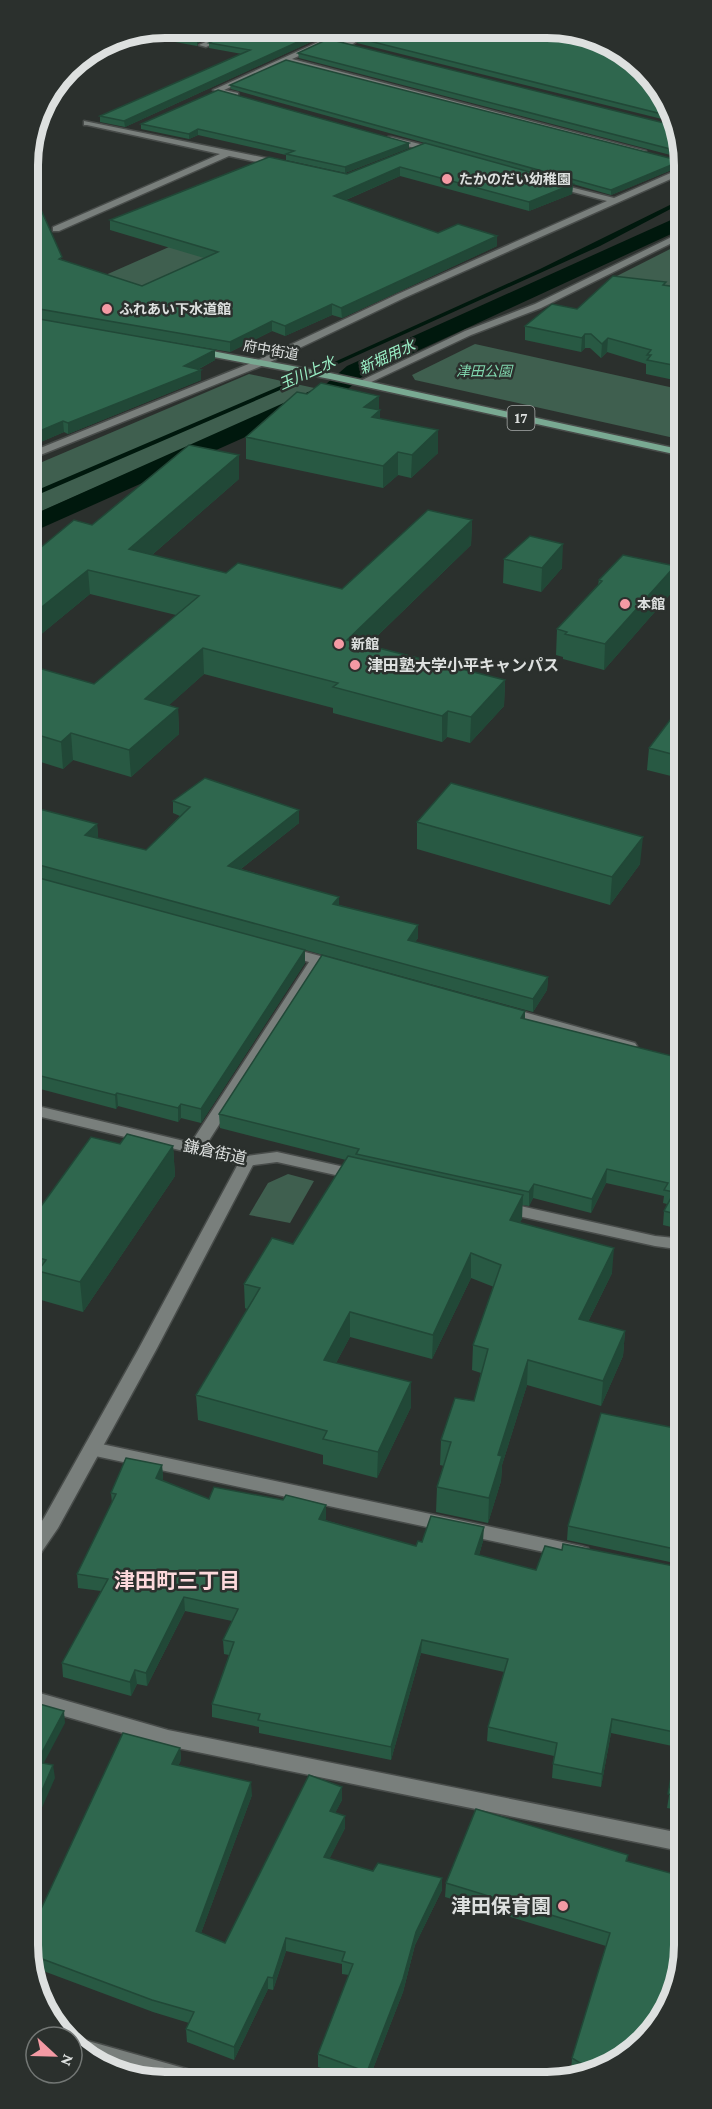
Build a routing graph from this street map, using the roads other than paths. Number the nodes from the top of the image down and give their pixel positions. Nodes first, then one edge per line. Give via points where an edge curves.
1 (219, 38) edge
2 (320, 38) edge
3 (357, 38) edge
4 (327, 40) junction
5 (347, 44) junction
6 (203, 45) edge
7 (358, 47) edge
8 (285, 59) junction
9 (217, 90) junction
10 (207, 95) edge
11 (249, 99) edge
12 (146, 122) edge
13 (87, 123) dead end
14 (126, 131) junction
15 (379, 135) edge
16 (424, 148) junction
17 (412, 152) edge
18 (228, 153) junction
19 (649, 153) edge
20 (446, 154) edge
21 (288, 166) edge
22 (674, 175) edge
23 (548, 182) edge
24 (616, 201) junction
25 (56, 229) dead end
26 (674, 238) edge
27 (180, 348) edge
28 (260, 363) junction
29 (361, 383) junction
30 (674, 451) edge
31 (38, 454) edge
32 (273, 947) edge
33 (318, 959) junction
34 (352, 969) edge
35 (489, 1007) edge
36 (649, 1051) edge
37 (38, 1111) edge
38 (195, 1149) junction
39 (247, 1161) junction
40 (368, 1177) edge
41 (482, 1203) edge
42 (674, 1244) edge
43 (92, 1449) junction
44 (38, 1542) edge
45 (599, 1556) edge
46 (38, 1701) edge
47 (674, 1841) edge
48 (104, 2056) edge
49 (159, 2071) edge

1 - 6 street
2 - 4 street
3 - 5 street
4 - 5 street
4 - 8 street
5 - 7 street
8 - 9 street
8 - 19 street
9 - 10 street
9 - 11 street
12 - 14 street
13 - 14 street
14 - 18 street
15 - 16 street
16 - 17 street
16 - 20 street
18 - 21 street
18 - 25 street
22 - 24 street
23 - 24 street
24 - 28 street
26 - 29 street via 538,306 468,333
27 - 28 main road, 府中街道 / 17
28 - 29 main road, 府中街道 / 17
28 - 31 street
29 - 30 main road, 府中街道 / 17
32 - 33 street
33 - 34 street
33 - 38 street
35 - 36 street
37 - 38 street, 鎌倉街道
38 - 39 street, 鎌倉街道
39 - 40 street, 鎌倉街道 via 277,1157
39 - 43 street
41 - 42 street
43 - 44 street
43 - 45 street
46 - 47 street via 168,1738
48 - 49 street

